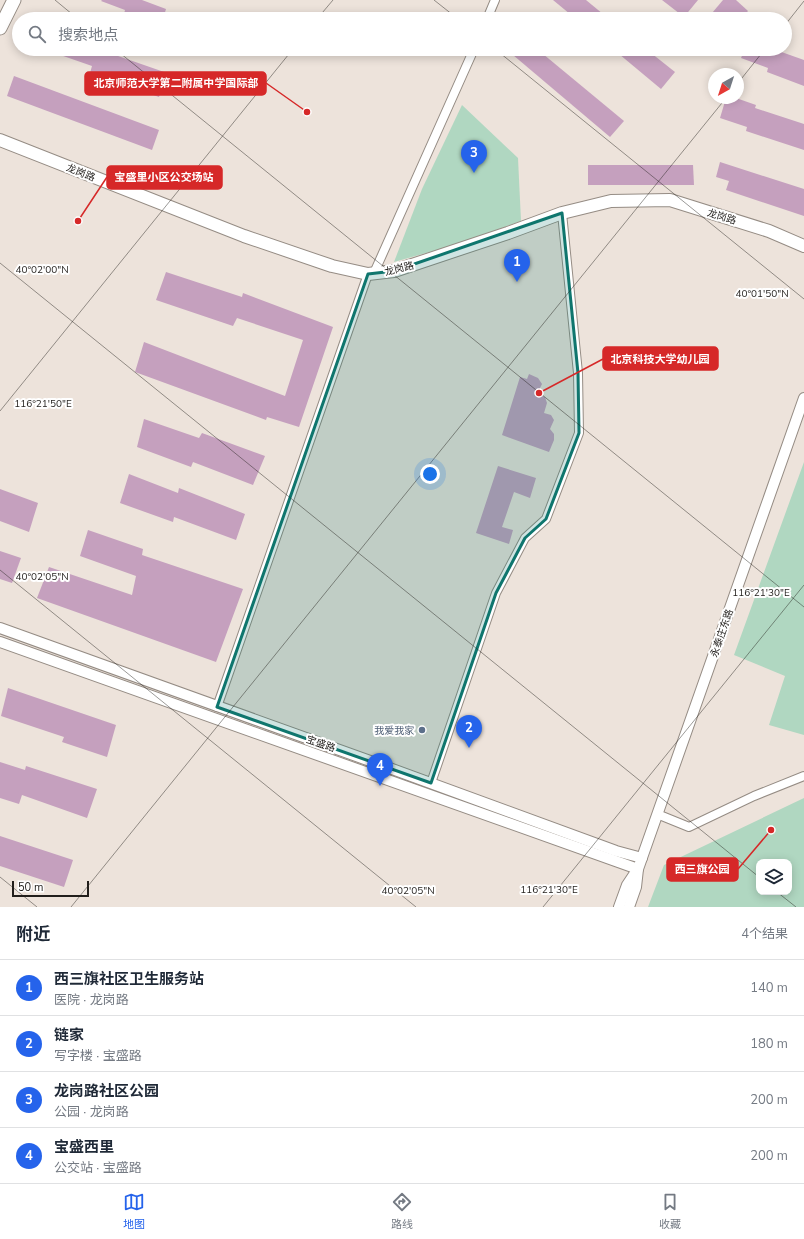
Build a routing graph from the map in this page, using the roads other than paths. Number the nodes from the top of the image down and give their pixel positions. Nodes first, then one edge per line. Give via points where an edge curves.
1 (14, 0) edge
2 (495, 0) edge
3 (490, 12) edge
4 (0, 28) edge
5 (471, 56) edge
6 (0, 140) edge
7 (562, 213) junction
8 (804, 246) edge
9 (371, 273) junction
10 (804, 398) edge
11 (0, 628) edge
12 (0, 642) edge
13 (217, 707) junction
14 (804, 776) edge
15 (431, 783) junction
16 (657, 814) junction
17 (642, 858) junction
18 (638, 869) junction
19 (619, 907) edge
20 (628, 907) edge

1 - 4 main road
2 - 3 street
5 - 9 street
6 - 9 main road, 龙岗路 via 244,236 332,266
7 - 8 main road, 龙岗路 via 611,201 670,200 770,231
7 - 9 main road, 龙岗路 via 394,271
7 - 15 street via 578,373 579,433 546,520 525,538 496,594
9 - 13 street
10 - 16 street, 永泰庄东路
11 - 13 street, 宝盛路
12 - 18 street, 宝盛路
13 - 15 street, 宝盛路
14 - 16 street via 689,827
15 - 17 street, 宝盛路 via 616,851
16 - 17 street, 永泰庄东路
17 - 18 street, 永泰庄东路
18 - 19 street, 永泰庄东路 via 627,885
18 - 20 street, 永泰庄东路 via 636,887

